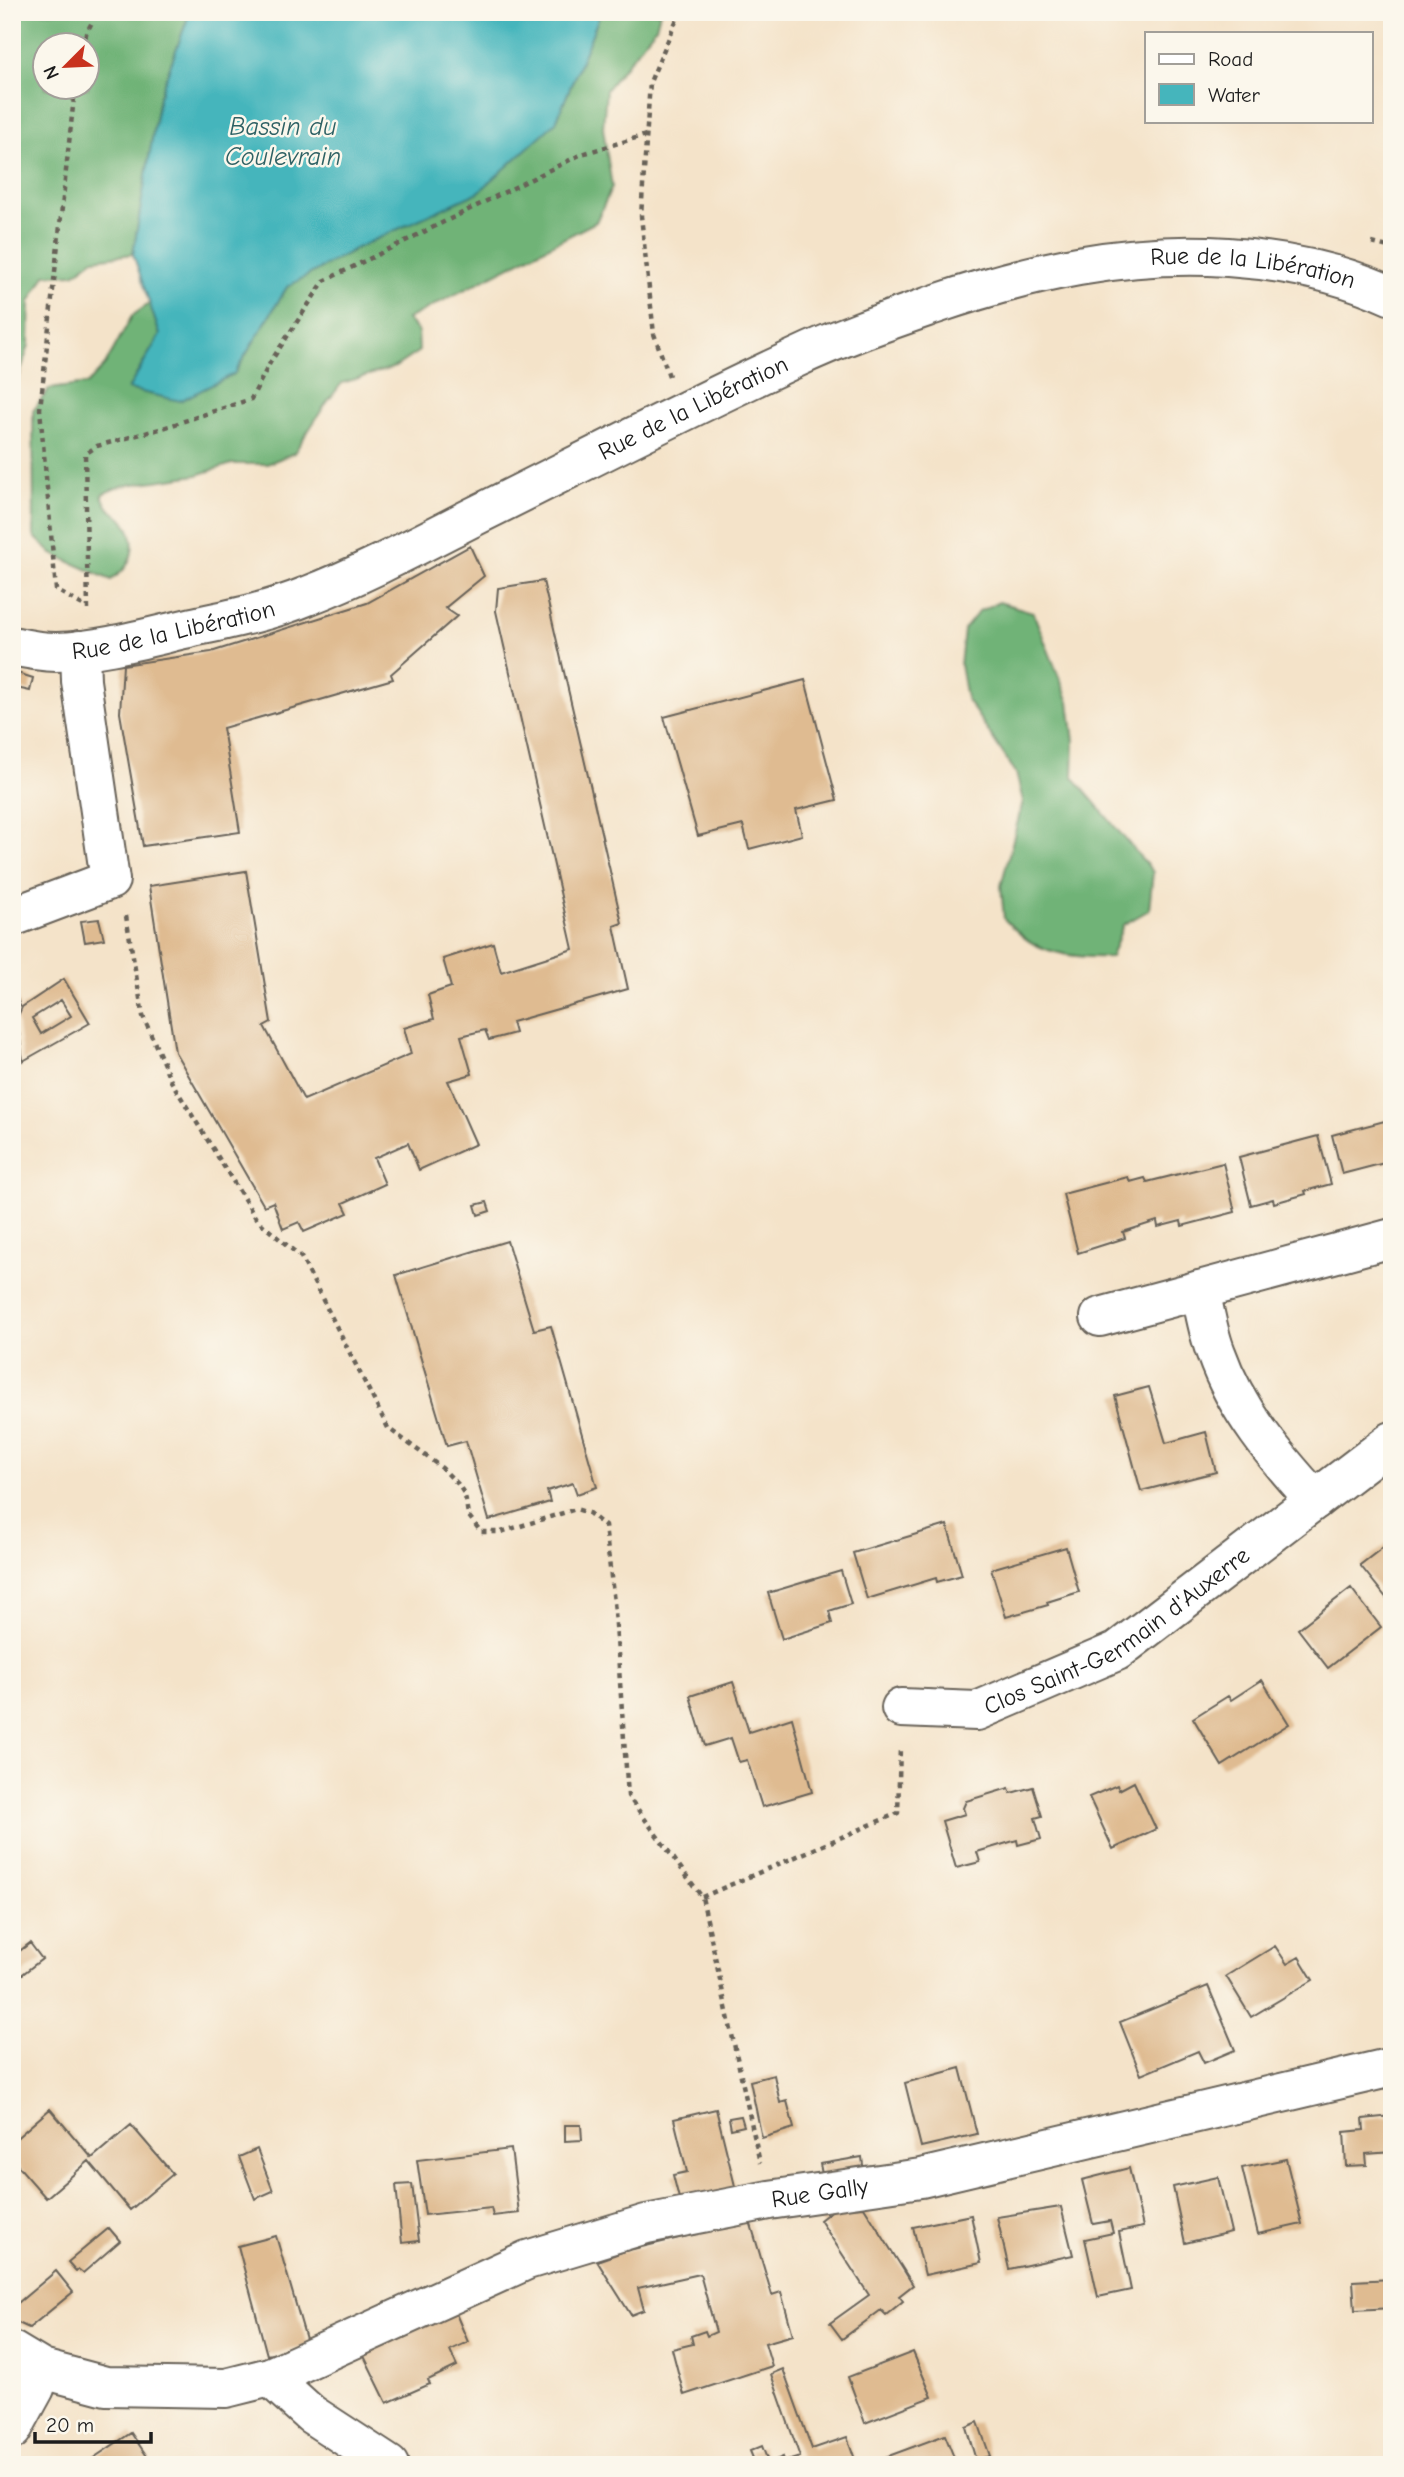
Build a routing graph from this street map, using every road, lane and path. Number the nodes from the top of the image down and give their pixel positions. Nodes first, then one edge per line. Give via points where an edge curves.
1 (97, 12) edge
2 (680, 12) edge
3 (87, 32) edge
4 (73, 102) edge
5 (646, 135) junction
6 (1392, 296) edge
7 (683, 414) junction
8 (12, 646) edge
9 (80, 650) junction
10 (110, 880) junction
11 (12, 917) edge
12 (1392, 1238) edge
13 (1200, 1290) junction
14 (1100, 1317) dead end
15 (1392, 1441) edge
16 (1315, 1500) junction
17 (901, 1708) joint
18 (702, 1897) junction
19 (1392, 2067) edge
20 (769, 2200) junction
21 (27, 2360) edge
22 (270, 2377) junction
23 (12, 2430) edge
24 (389, 2465) edge

1 - 3 path
2 - 5 path via 650,82
4 - 5 path via 40,408 56,590 88,609 85,454 97,446 251,399 324,281 582,154
5 - 7 path via 641,216 654,334
6 - 7 street, Rue de la Libération via 1328,272 1259,259 1166,256 1078,265 982,289 872,327 797,357
7 - 9 street, Rue de la Libération via 305,597 221,621
8 - 9 street, Rue de la Libération via 54,652
9 - 10 street
10 - 11 street
10 - 18 path via 125,911 143,1016 171,1081 257,1220 301,1257 388,1428 458,1484 468,1516 481,1532 501,1532 576,1509 605,1527 628,1796
12 - 13 street
13 - 14 street
13 - 16 street via 1216,1353 1243,1409 1275,1457
15 - 16 street, Clos Saint-Germain d'Auxerre
16 - 17 street, Clos Saint-Germain d'Auxerre via 1118,1651 977,1711
17 - 18 path via 898,1813
18 - 20 path
19 - 20 street, Rue Gally via 921,2178
20 - 22 street, Rue Gally via 646,2224 527,2260
21 - 22 street, Rue Gally via 106,2386 226,2388
21 - 23 street via 35,2388
22 - 24 street via 311,2414

